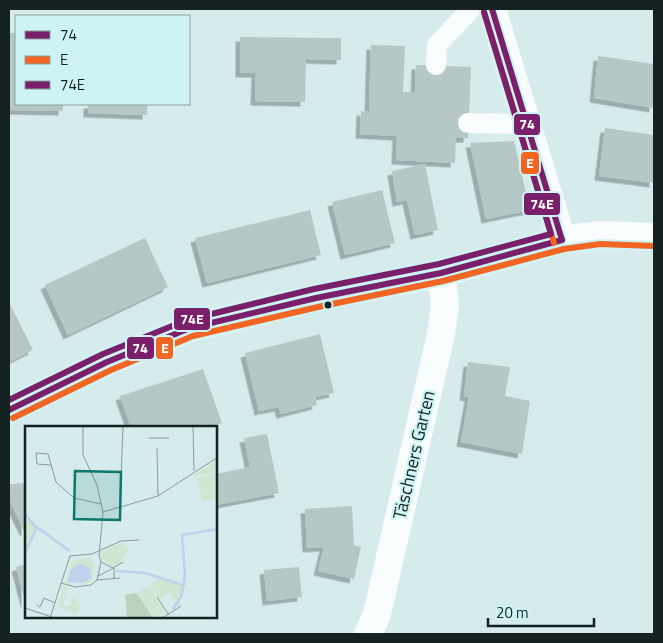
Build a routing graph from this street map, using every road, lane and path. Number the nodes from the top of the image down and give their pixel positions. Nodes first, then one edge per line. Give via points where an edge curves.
1 (471, 9) edge
2 (492, 9) edge
3 (436, 65) dead end
4 (468, 123) dead end
5 (528, 124) junction
6 (654, 237) edge
7 (562, 240) junction
8 (441, 273) junction
9 (9, 410) edge
10 (368, 634) edge

1 - 3 lane via 437,45
2 - 5 street
4 - 5 lane
5 - 7 street
6 - 7 street via 600,235
7 - 8 street
8 - 9 street via 190,328 107,362
8 - 10 street, Täschners Garten via 445,305 441,334 377,614

